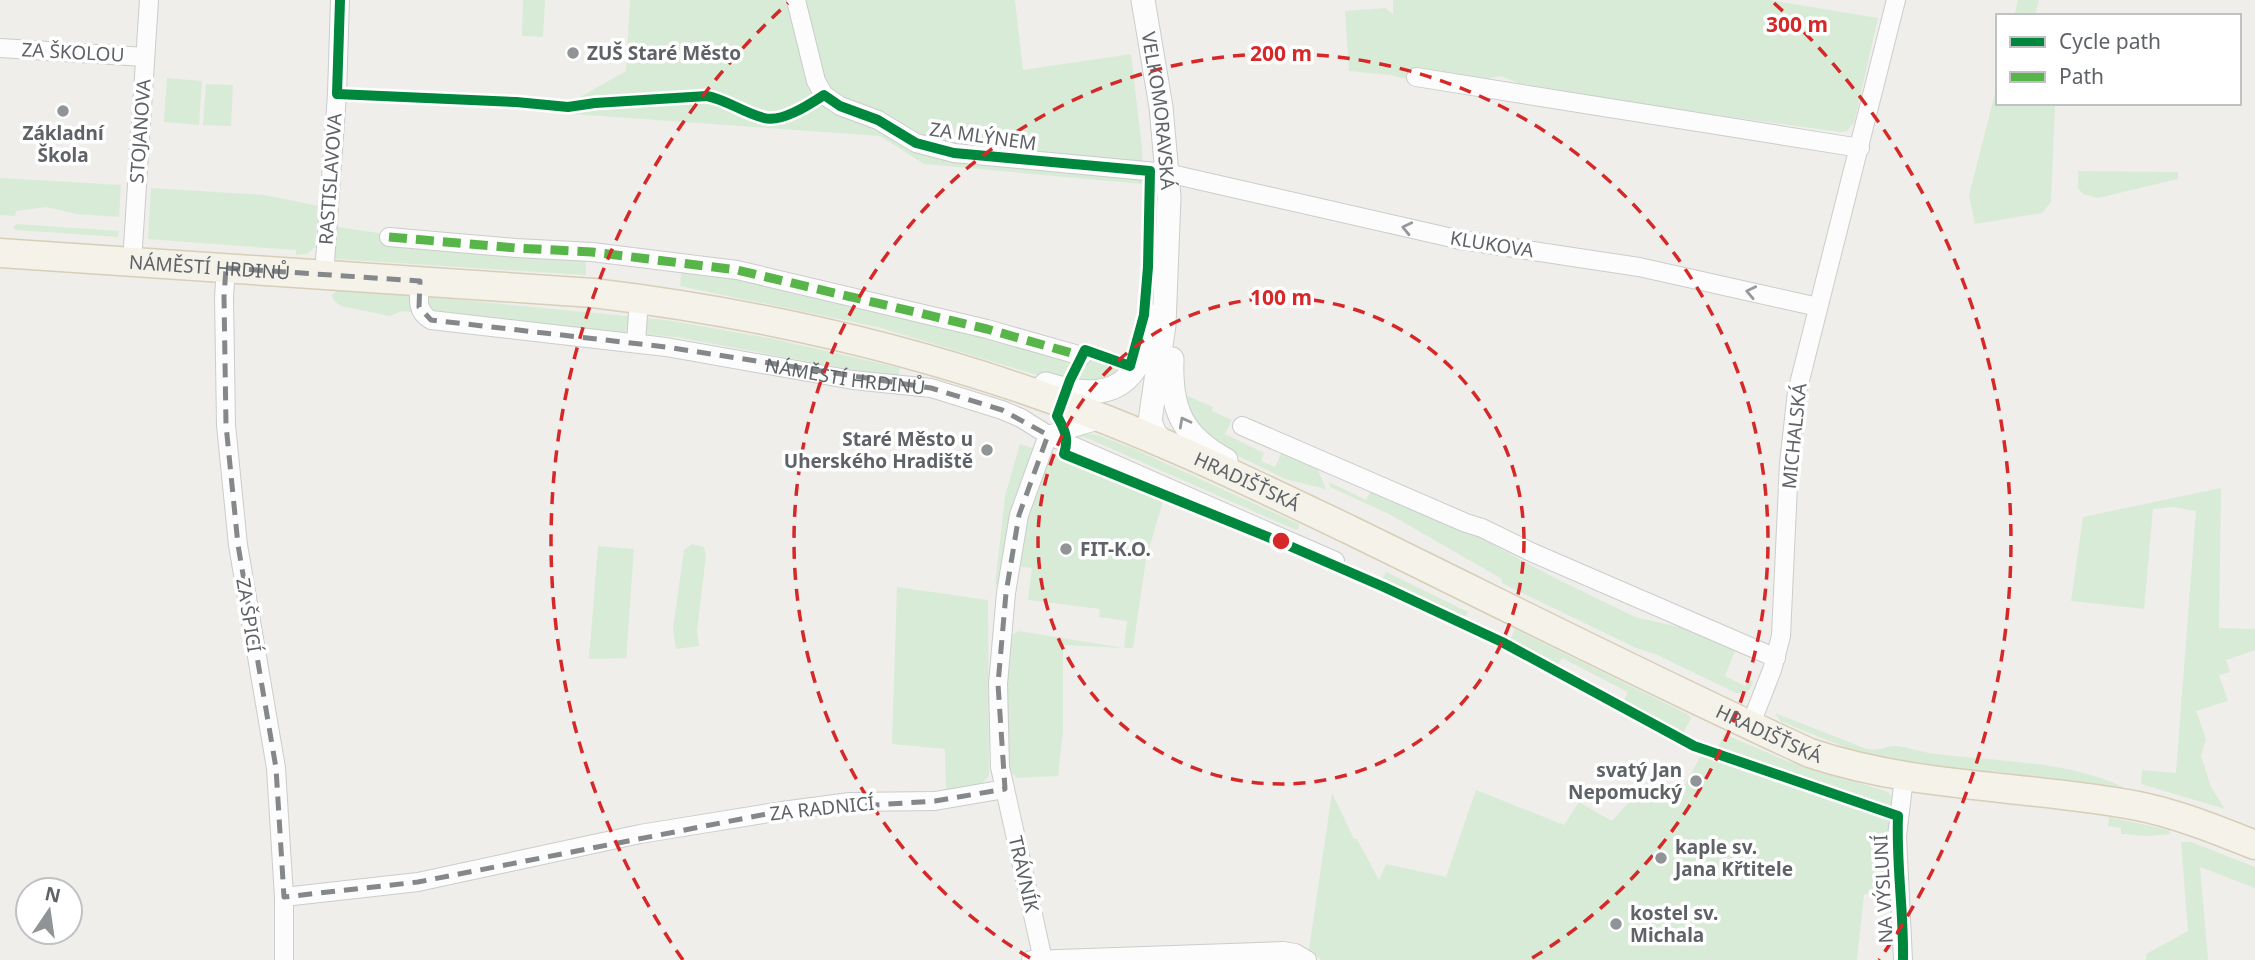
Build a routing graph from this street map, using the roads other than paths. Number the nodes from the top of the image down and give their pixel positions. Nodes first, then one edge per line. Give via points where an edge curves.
1 (149, 0) edge
2 (340, 0) edge
3 (796, 0) edge
4 (1143, 0) edge
5 (1896, 0) edge
6 (0, 48) edge
7 (145, 57) junction
8 (1416, 77) dead end
9 (1860, 148) junction
10 (1167, 173) junction
11 (1169, 221) junction
12 (389, 237) dead end
13 (0, 253) edge
14 (132, 262) junction
15 (226, 268) junction
16 (1168, 270) junction
17 (324, 275) junction
18 (420, 281) junction
19 (639, 299) junction
20 (1818, 307) junction
21 (636, 343) junction
22 (1082, 356) dead end
23 (997, 380) junction
24 (1152, 406) junction
25 (1103, 419) junction
26 (1242, 426) dead end
27 (1048, 435) junction
28 (1173, 449) junction
29 (1307, 510) junction
30 (1305, 546) junction
31 (1335, 561) dead end
32 (1776, 658) junction
33 (1750, 726) junction
34 (1904, 778) junction
35 (1005, 789) junction
36 (2255, 845) edge
37 (284, 897) junction
38 (284, 960) edge
39 (1039, 960) edge
40 (1307, 960) edge
41 (1903, 960) edge

1 - 7 street, STOJANOVA
2 - 17 street, RASTISLAVOVA
3 - 10 street, ZA MLÝNEM via 816,82 824,94 916,144 954,153
4 - 10 street, VELKOMORAVSKÁ
5 - 9 street, MICHALSKÁ
6 - 7 street, ZA ŠKOLOU
7 - 14 street, STOJANOVA
8 - 9 street
9 - 20 street, MICHALSKÁ
10 - 11 street, VELKOMORAVSKÁ
20 -> 10 street, KLUKOVA via 1639,267 1461,240
11 - 16 street, VELKOMORAVSKÁ
11 - 23 street, VELKOMORAVSKÁ via 1144,354 1119,386 1095,392 1066,391 1022,377 1002,374
12 - 22 street via 592,252 737,270
13 - 14 main road, NÁMĚSTÍ HRDINŮ
14 - 15 main road, NÁMĚSTÍ HRDINŮ
15 - 17 main road, NÁMĚSTÍ HRDINŮ
15 - 37 street, ZA ŠPICÍ via 227,439 238,545 276,768
16 - 24 street, VELKOMORAVSKÁ
29 -> 16 street, VELKOMORAVSKÁ via 1266,478 1198,442 1182,421 1171,385 1176,292
17 - 18 main road, NÁMĚSTÍ HRDINŮ
18 - 19 main road, NÁMĚSTÍ HRDINŮ
18 - 21 street, NÁMĚSTÍ HRDINŮ via 419,307 431,320
19 - 21 street
19 - 23 main road, NÁMĚSTÍ HRDINŮ via 766,320 889,348
20 - 32 street, MICHALSKÁ via 1792,428 1782,626
21 - 27 street, NÁMĚSTÍ HRDINŮ via 853,380 931,388 1002,410
23 - 24 street via 1132,426 1140,423
23 - 25 main road, NÁMĚSTÍ HRDINŮ
23 - 27 street
24 - 28 street, VELKOMORAVSKÁ via 1153,430
25 - 27 street
25 - 28 main road, NÁMĚSTÍ HRDINŮ
26 - 32 street
27 - 30 street, HRADIŠŤSKÁ
27 - 35 street via 1019,515 1006,593 998,684 1000,767
28 - 29 main road, HRADIŠŤSKÁ
29 - 30 street, HRADIŠŤSKÁ
29 - 33 main road, HRADIŠŤSKÁ
30 - 31 street, HRADIŠŤSKÁ
32 - 33 street, MICHALSKÁ
33 - 34 main road, HRADIŠŤSKÁ via 1835,762
34 - 36 main road, HRADIŠŤSKÁ via 2138,807
34 - 41 street, NA VÝSLUNÍ via 1897,835
35 - 37 street, ZA RADNICÍ via 935,801 850,802 782,811 640,834 418,882
35 - 39 street, TRÁVNÍK
37 - 38 street, ZA ŠPICÍ
39 - 40 street via 1283,951

